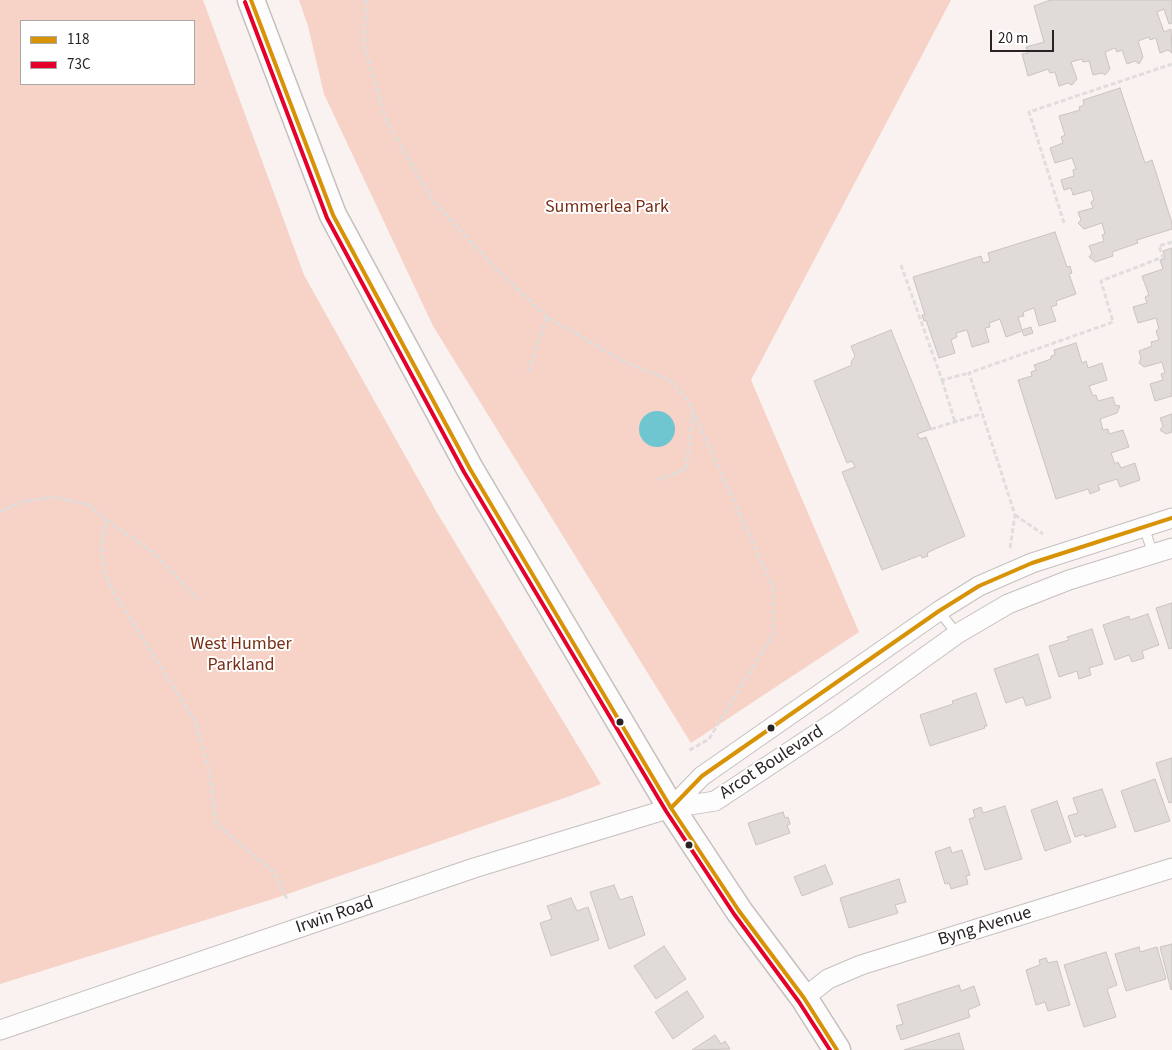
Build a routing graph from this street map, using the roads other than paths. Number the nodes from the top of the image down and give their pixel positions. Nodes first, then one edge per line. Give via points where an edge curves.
1 (254, 1) edge
2 (1172, 518) edge
3 (1144, 526) junction
4 (1172, 548) edge
5 (1153, 554) junction
6 (939, 611) junction
7 (956, 634) junction
8 (671, 808) junction
9 (1172, 868) edge
10 (804, 998) junction
11 (0, 1030) edge
12 (837, 1050) edge

1 - 8 main road via 334,215 470,469
2 - 3 street, Arcot Boulevard
3 - 5 lane
3 - 6 street, Arcot Boulevard via 1005,573
4 - 5 street, Arcot Boulevard
5 - 7 street, Arcot Boulevard via 1068,580 1008,604
6 - 7 lane
6 - 8 street, Arcot Boulevard via 702,776
7 - 8 street, Arcot Boulevard via 836,721 715,801
8 - 10 main road via 739,911
8 - 11 street, Irwin Road via 474,868
9 - 10 street, Byng Avenue via 861,965 828,979
10 - 12 main road

